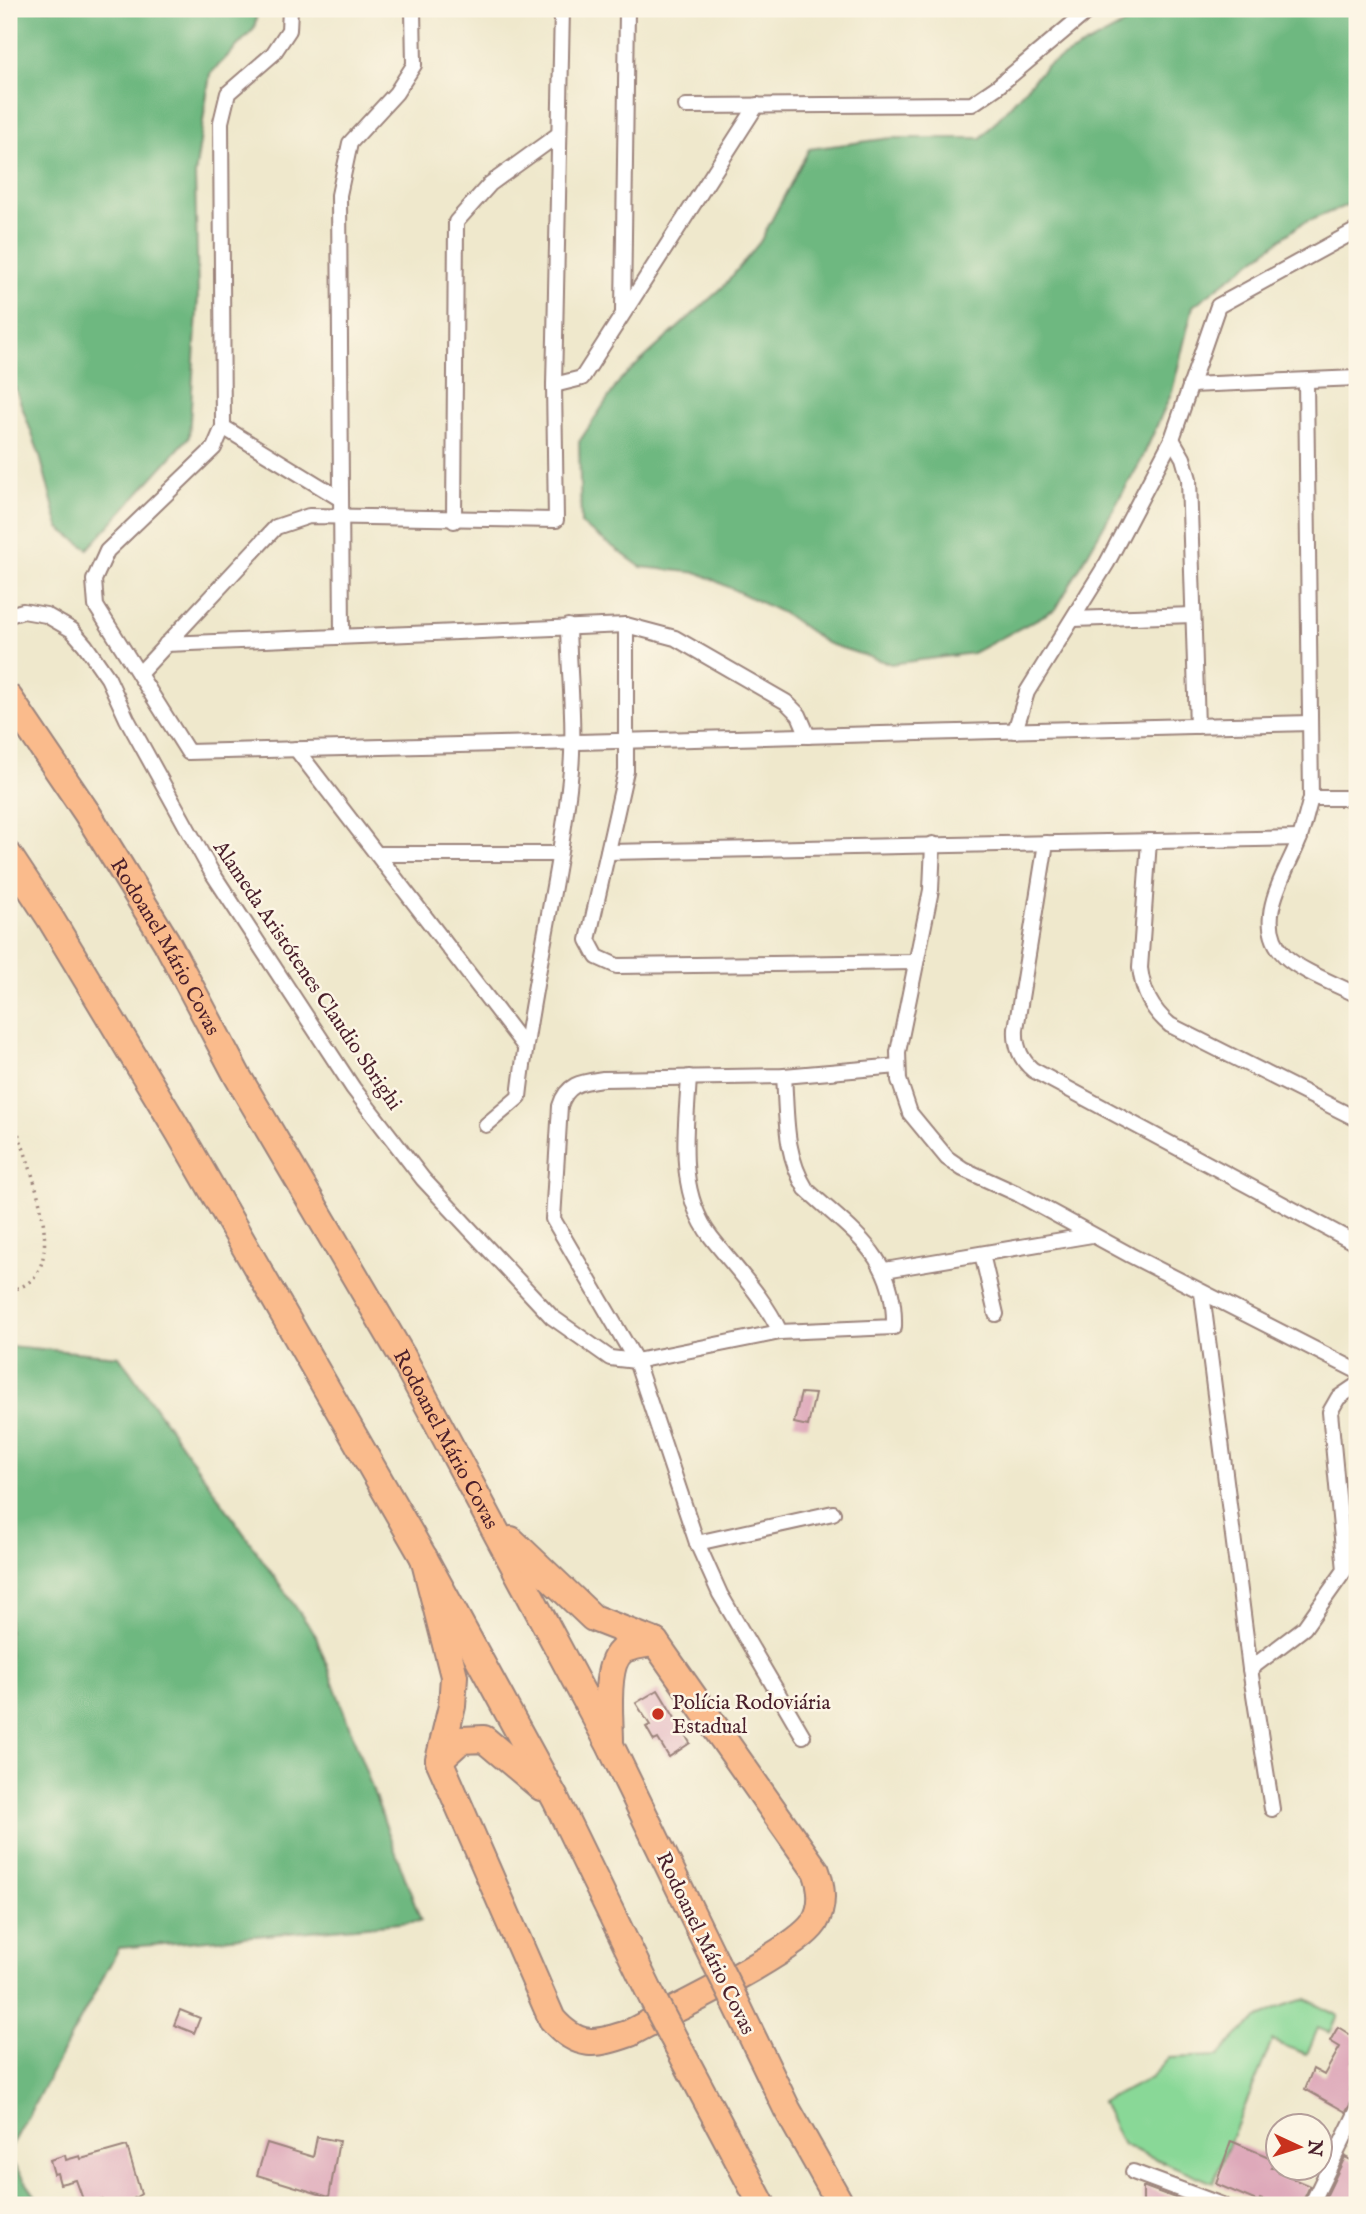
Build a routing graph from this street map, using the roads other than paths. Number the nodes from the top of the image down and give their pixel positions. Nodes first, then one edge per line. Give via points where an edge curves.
1 (290, 9) edge
2 (413, 9) edge
3 (562, 9) edge
4 (627, 9) edge
5 (1090, 9) edge
6 (757, 105) junction
7 (686, 106) dead end
8 (559, 134) junction
9 (1357, 230) edge
10 (623, 314) junction
11 (1357, 378) edge
12 (1306, 381) junction
13 (554, 385) junction
14 (1190, 385) junction
15 (223, 427) junction
16 (1172, 439) junction
17 (339, 498) junction
18 (340, 517) junction
19 (454, 521) junction
20 (9, 615) edge
21 (1193, 615) junction
22 (1073, 619) junction
23 (626, 625) junction
24 (568, 626) junction
25 (342, 636) junction
26 (166, 644) junction
27 (139, 674) junction
28 (9, 698) edge
29 (1310, 723) junction
30 (1197, 726) junction
31 (1015, 731) junction
32 (808, 736) junction
33 (627, 741) junction
34 (570, 742) junction
35 (296, 749) junction
36 (1311, 798) junction
37 (1357, 798) edge
38 (1300, 838) junction
39 (1149, 841) junction
40 (1046, 843) junction
41 (933, 844) junction
42 (608, 852) junction
43 (377, 854) junction
44 (559, 854) junction
45 (9, 856) edge
46 (916, 962) junction
47 (1357, 995) edge
48 (524, 1047) junction
49 (898, 1066) junction
50 (784, 1076) junction
51 (689, 1077) junction
52 (1357, 1119) edge
53 (486, 1125) dead end
54 (1092, 1235) junction
55 (1357, 1244) edge
56 (982, 1254) junction
57 (885, 1270) junction
58 (1202, 1293) junction
59 (996, 1314) dead end
60 (780, 1332) junction
61 (636, 1361) junction
62 (1357, 1371) edge
63 (1357, 1385) edge
64 (833, 1513) dead end
65 (495, 1524) junction
66 (696, 1543) junction
67 (424, 1558) junction
68 (655, 1642) junction
69 (1250, 1669) junction
70 (803, 1736) dead end
71 (610, 1745) junction
72 (439, 1760) junction
73 (556, 1800) junction
74 (1272, 1809) dead end
75 (1357, 2110) edge
76 (1133, 2172) dead end
77 (762, 2205) edge
78 (841, 2205) edge
79 (1222, 2205) edge
80 (1311, 2205) edge

1 - 15 street via 289,30 273,54 228,93 221,122
2 - 17 street via 414,65 396,93 350,143 342,172
3 - 8 street
4 - 10 street
5 - 6 street via 972,104
6 - 7 street
6 - 10 street
8 - 13 street
8 - 19 street via 490,184 456,222
9 - 14 street via 1218,306
10 - 13 street via 582,378
11 - 12 street
12 - 14 street
12 - 29 street
13 - 19 street via 556,520
14 - 16 street
15 - 17 street
15 - 27 street via 214,448 107,551 96,570 96,606
16 - 21 street via 1184,458 1189,479
16 - 22 street via 1130,523
17 - 18 street
18 - 19 street
18 - 25 street
18 - 26 street via 309,516 276,527
20 - 61 street, Alameda Aristótenes Claudio Sbrighi via 23,611 47,615 72,630 85,645 108,678 211,871 353,1088 423,1178 552,1317 610,1358
21 - 22 street
21 - 30 street
22 - 31 street via 1027,692
23 - 24 street
23 - 32 street via 675,638 786,702 799,715
23 - 33 street
24 - 25 street
24 - 34 street
25 - 26 street
26 - 27 street
27 - 35 street via 188,752
28 - 65 highway, Rodoanel Mário Covas via 166,941 238,1077
29 - 30 street
29 - 36 street
30 - 31 street
31 - 32 street
32 - 33 street
33 - 34 street
33 - 42 street via 626,771
34 - 35 street
34 - 44 street
35 - 43 street
36 - 37 street
36 - 38 street
38 - 39 street
38 - 47 street via 1274,894 1271,917 1275,939 1286,957
39 - 40 street
39 - 52 street via 1140,968 1152,1006 1170,1025
40 - 41 street
40 - 55 street via 1016,1029 1023,1059 1033,1070
41 - 42 street
41 - 46 street via 931,890
42 - 46 street via 587,940 597,957 617,966
43 - 44 street
43 - 48 street
44 - 48 street
45 - 67 highway via 179,1132
46 - 49 street
48 - 53 street via 519,1097
49 - 50 street
49 - 54 street via 910,1113 947,1158
50 - 51 street
50 - 57 street via 787,1145 797,1175
51 - 60 street via 685,1163 694,1208
51 - 61 street via 575,1083 560,1106 553,1219
54 - 56 street
54 - 58 street
56 - 57 street
56 - 59 street
57 - 60 street, Alameda Aristótenes Claudio Sbrighi via 895,1302 894,1327
58 - 62 street
58 - 69 street
60 - 61 street, Alameda Aristótenes Claudio Sbrighi
61 - 66 street
63 - 69 street via 1338,1398 1329,1412 1345,1570 1304,1628
64 - 66 street
65 - 68 highway via 593,1618
65 - 71 highway, Rodoanel Mário Covas
66 - 70 street via 720,1594
67 - 72 highway via 454,1676
67 - 73 highway
68 - 71 highway via 625,1649 614,1662
68 - 72 highway via 816,1871 822,1892 816,1920 791,1945 630,2033 605,2042 575,2039 561,2029 541,2000
69 - 74 street
71 - 78 highway, Rodoanel Mário Covas, bridge via 787,2109
72 - 73 highway via 461,1740 484,1739
73 - 77 highway, bridge via 671,2035
75 - 80 street
76 - 79 street

